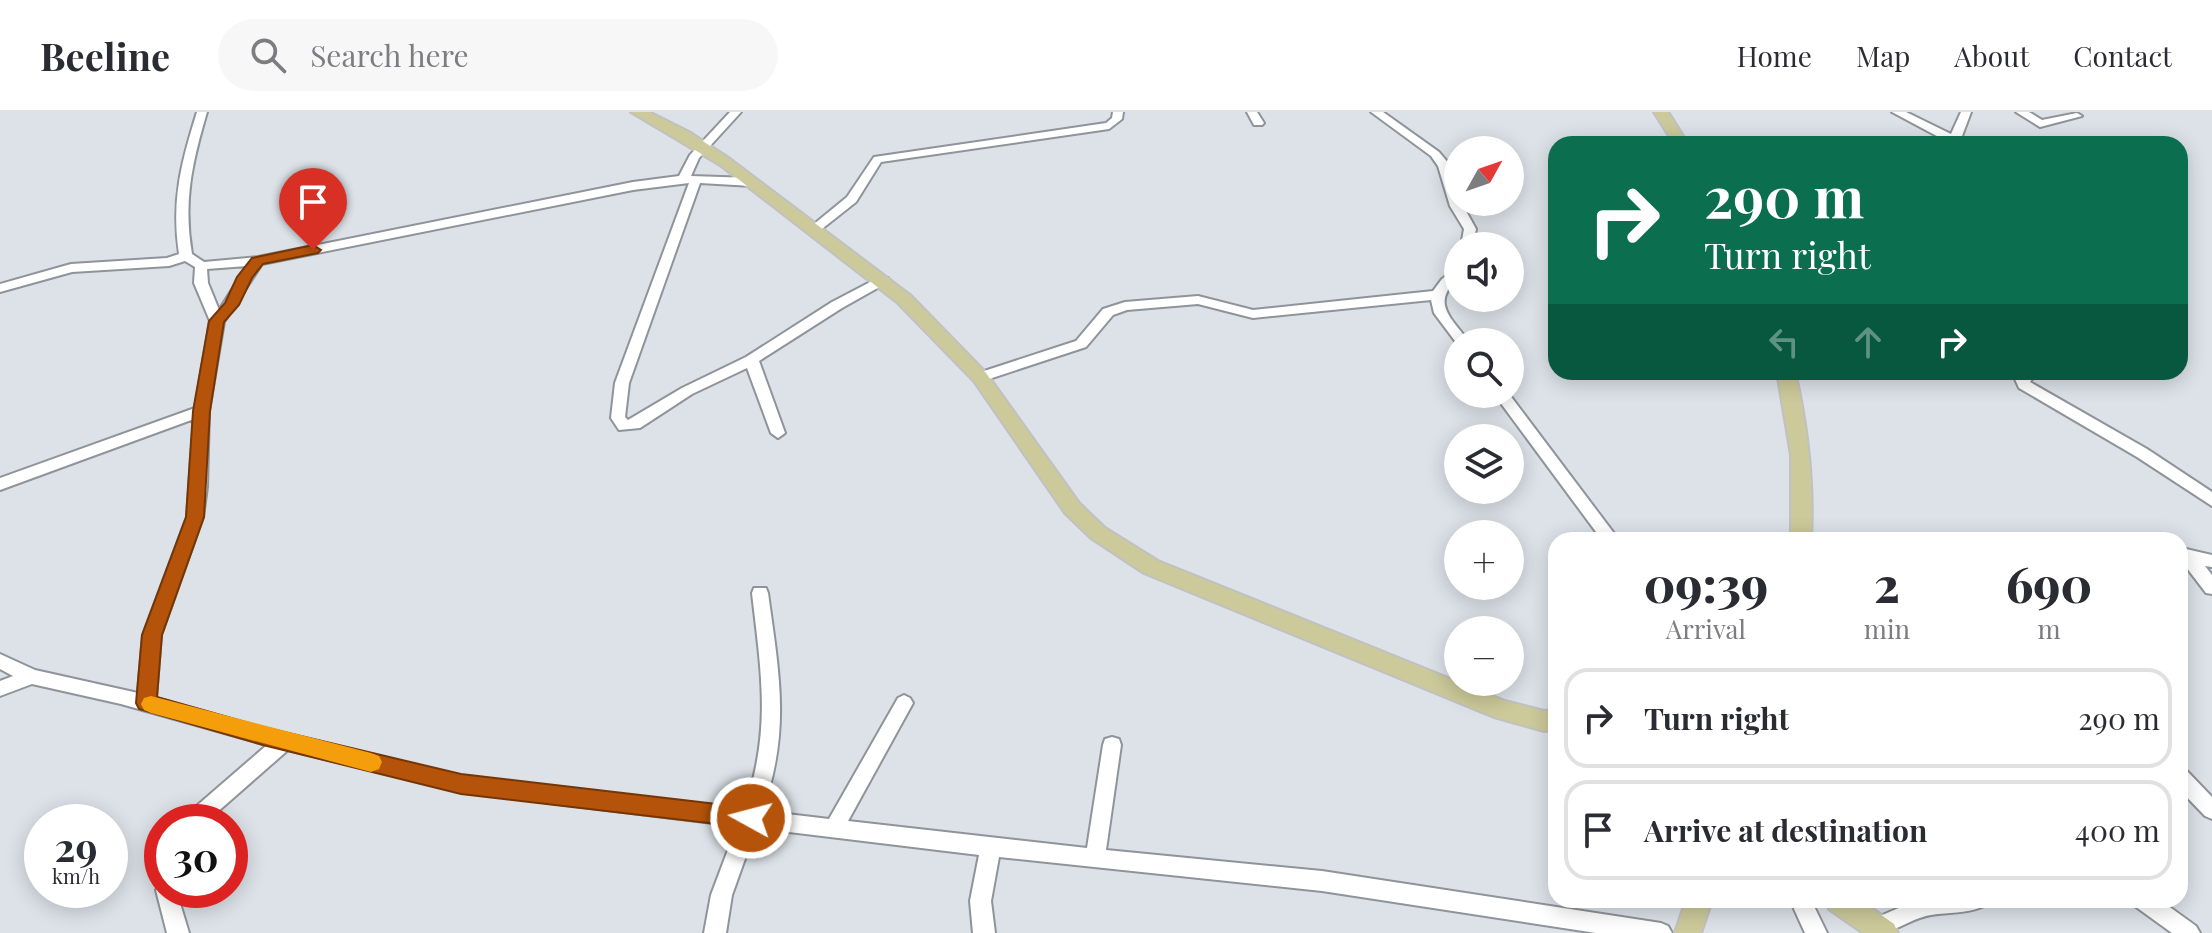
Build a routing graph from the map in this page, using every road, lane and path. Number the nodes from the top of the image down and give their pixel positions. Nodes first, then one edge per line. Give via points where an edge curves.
1 (202, 112) edge
2 (638, 112) edge
3 (736, 112) edge
4 (1118, 112) edge
5 (1376, 112) edge
6 (1661, 112) edge
7 (1897, 112) edge
8 (1966, 112) edge
9 (2021, 112) edge
10 (2077, 116) dead end
11 (1676, 136) edge
12 (1942, 136) edge
13 (1956, 136) edge
14 (703, 147) junction
15 (690, 179) junction
16 (752, 182) junction
17 (814, 229) junction
18 (1469, 232) edge
19 (186, 256) junction
20 (258, 261) junction
21 (201, 266) junction
22 (883, 281) junction
23 (1444, 283) edge
24 (0, 288) edge
25 (1436, 295) junction
26 (217, 321) junction
27 (1452, 328) edge
28 (751, 360) junction
29 (980, 377) junction
30 (1788, 380) edge
31 (2022, 380) edge
32 (1512, 408) edge
33 (202, 411) junction
34 (778, 433) dead end
35 (0, 484) edge
36 (2212, 500) edge
37 (1605, 532) edge
38 (1801, 532) edge
39 (2188, 556) edge
40 (2188, 560) edge
41 (2212, 561) edge
42 (2212, 588) edge
43 (760, 593) dead end
44 (0, 661) edge
45 (31, 677) junction
46 (0, 689) edge
47 (146, 703) junction
48 (904, 703) dead end
49 (1548, 721) edge
50 (285, 741) junction
51 (1112, 745) dead end
52 (2188, 785) edge
53 (213, 804) edge
54 (2212, 810) edge
55 (751, 818) junction
56 (834, 828) junction
57 (991, 847) junction
58 (1095, 858) junction
59 (171, 908) edge
60 (1696, 908) edge
61 (1804, 908) edge
62 (1849, 908) edge
63 (1923, 908) edge
64 (2154, 908) edge
65 (1881, 930) edge
66 (178, 933) edge
67 (715, 933) edge
68 (984, 933) edge
69 (1661, 933) edge
70 (1688, 933) edge
71 (1816, 933) edge
72 (2189, 933) edge

1 - 19 street via 180,186
2 - 14 main road
3 - 14 street
4 - 17 street via 1109,126 878,159 852,199
5 - 18 street via 1444,165
6 - 11 main road
7 - 12 street
8 - 13 street
9 - 10 street via 2040,124
14 - 15 street via 687,167
14 - 16 main road
15 - 16 street
15 - 20 street via 561,198
15 - 28 street via 622,383 618,418 624,426 635,424
16 - 17 main road
17 - 22 main road
19 - 21 street
19 - 24 street via 169,262 71,268
20 - 21 street
20 - 26 street
21 - 26 street via 201,283
22 - 28 street
22 - 29 main road
23 - 25 street
25 - 27 street
25 - 29 street via 1253,314 1198,300 1125,306 1108,312 1081,344
26 - 33 street
28 - 34 street
29 - 49 main road via 1072,508 1098,533 1151,567 1502,710
30 - 38 main road via 1801,464
31 - 36 street
32 - 37 street
33 - 35 street
33 - 47 street via 195,517 152,635
39 - 41 street
40 - 42 street
43 - 55 street via 774,704 772,737
44 - 45 street
45 - 46 street
45 - 47 street
47 - 50 street
48 - 56 street
50 - 53 street
50 - 55 street via 461,784
51 - 58 street
52 - 54 street
55 - 56 street
55 - 67 street via 716,909
56 - 57 street
57 - 58 street
57 - 68 street via 981,895
58 - 69 street via 1322,881
59 - 66 street
60 - 70 main road
61 - 71 street
62 - 65 main road
63 - 65 street
64 - 72 street

